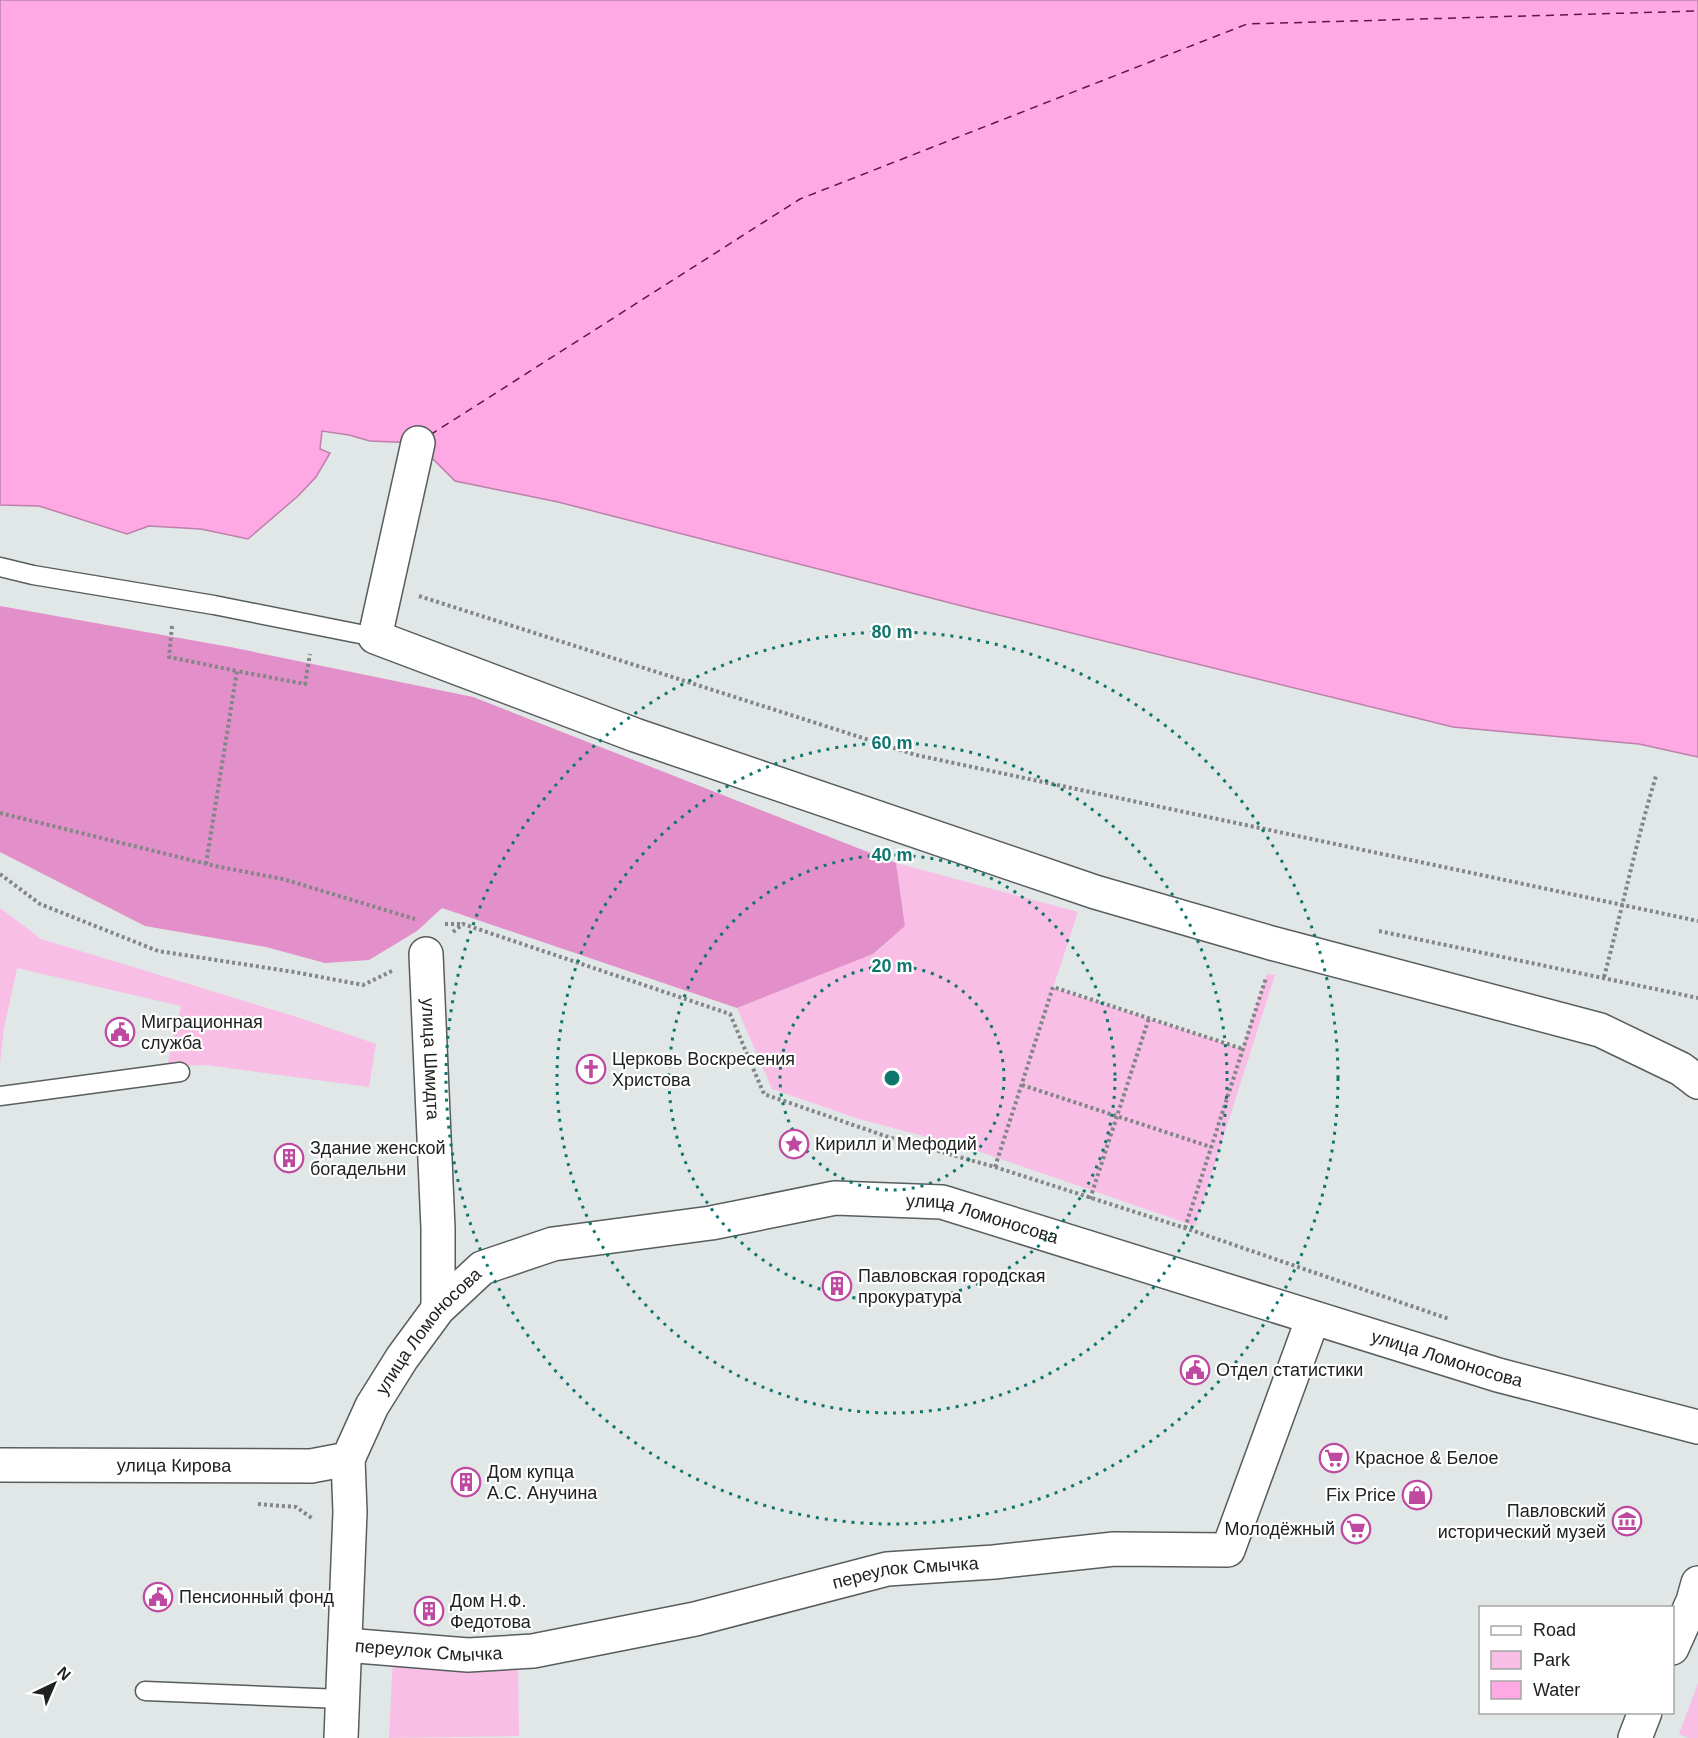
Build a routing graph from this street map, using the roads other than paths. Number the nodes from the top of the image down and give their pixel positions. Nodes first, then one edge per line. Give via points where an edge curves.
1 (418, 443) dead end
2 (0, 567) edge
3 (375, 637) junction
4 (426, 954) road end
5 (180, 1072) dead end
6 (1698, 1082) edge
7 (0, 1096) edge
8 (438, 1309) junction
9 (1312, 1318) junction
10 (1698, 1427) edge
11 (348, 1459) junction
12 (0, 1465) edge
13 (1698, 1582) edge
14 (1674, 1644) edge
15 (345, 1645) junction
16 (145, 1691) dead end
17 (342, 1700) junction
18 (1645, 1714) edge
19 (341, 1738) edge
20 (1635, 1738) edge

1 - 3 street
2 - 3 lane
3 - 6 street via 635,735 1095,892 1600,1030 1681,1069
4 - 8 street, улица Шмидта
5 - 7 lane
8 - 9 street, улица Ломоносова via 482,1268 552,1244 711,1223 835,1198 942,1202
8 - 11 street, улица Ломоносова via 372,1406
9 - 10 street, улица Ломоносова via 1498,1375
9 - 15 street, переулок Смычка via 1228,1550 1114,1548 887,1569 695,1619 533,1651 468,1655
11 - 12 street, улица Кирова via 311,1466
11 - 15 street
13 - 14 street
15 - 17 street
16 - 17 lane
17 - 19 street
18 - 20 street

